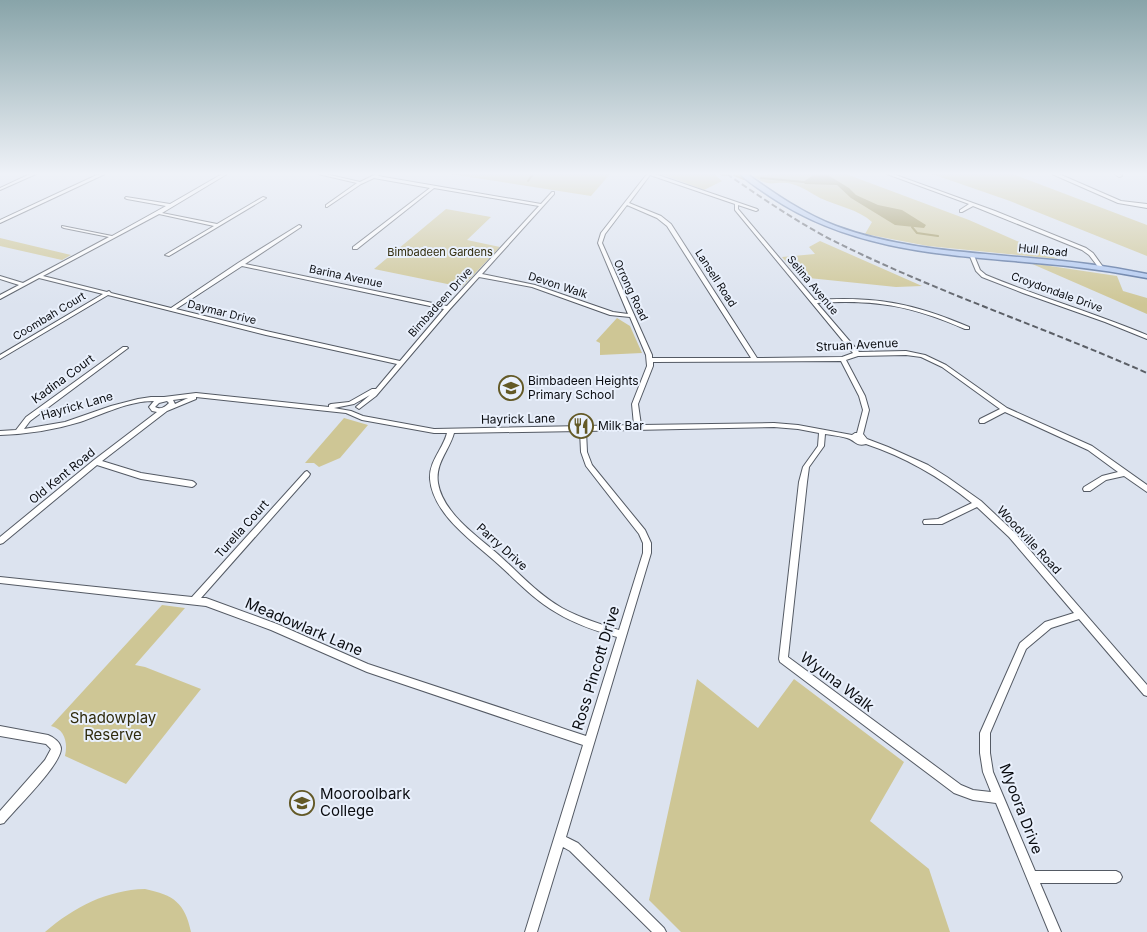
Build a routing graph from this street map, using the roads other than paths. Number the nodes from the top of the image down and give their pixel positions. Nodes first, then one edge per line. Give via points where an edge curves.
1 (150, 217) edge
2 (180, 217) edge
3 (231, 217) edge
4 (394, 217) edge
5 (531, 217) edge
6 (616, 217) edge
7 (660, 217) edge
8 (743, 217) edge
9 (815, 217) edge
10 (1006, 217) edge
11 (218, 225) junction
12 (299, 226) dead end
13 (64, 227) dead end
14 (113, 237) junction
15 (355, 248) dead end
16 (971, 254) junction
17 (167, 255) dead end
18 (240, 264) junction
19 (1100, 267) junction
20 (478, 275) junction
21 (1147, 276) edge
22 (0, 277) edge
23 (40, 277) junction
24 (24, 285) junction
25 (109, 293) junction
26 (0, 297) edge
27 (814, 302) junction
28 (448, 308) junction
29 (171, 310) junction
30 (632, 316) junction
31 (967, 328) dead end
32 (1147, 337) edge
33 (125, 348) dead end
34 (857, 354) junction
35 (0, 357) edge
36 (754, 358) junction
37 (843, 359) junction
38 (650, 360) junction
39 (400, 363) junction
40 (384, 382) junction
41 (206, 397) junction
42 (164, 399) junction
43 (130, 403) junction
44 (359, 407) junction
45 (153, 408) junction
46 (348, 408) junction
47 (165, 409) junction
48 (1005, 409) junction
49 (376, 420) junction
50 (982, 421) dead end
51 (752, 425) joint
52 (638, 428) junction
53 (138, 429) junction
54 (583, 429) junction
55 (451, 431) junction
56 (822, 431) junction
57 (18, 432) junction
58 (0, 433) edge
59 (859, 438) junction
60 (96, 462) junction
61 (1125, 473) junction
62 (307, 474) dead end
63 (192, 484) dead end
64 (1086, 489) dead end
65 (1147, 489) edge
66 (978, 503) junction
67 (927, 522) dead end
68 (0, 541) edge
69 (0, 580) edge
70 (194, 600) junction
71 (1081, 615) junction
72 (622, 635) junction
73 (1147, 692) edge
74 (0, 731) edge
75 (589, 742) junction
76 (998, 798) junction
77 (0, 818) edge
78 (560, 840) junction
79 (1116, 876) dead end
80 (1032, 877) junction
81 (531, 932) edge
82 (660, 932) edge
83 (1055, 932) edge

1 - 14 street
2 - 11 street
3 - 11 street
4 - 15 street
5 - 20 street, Bimbadeen Drive
6 - 30 street, Orrong Road via 600,243
7 - 36 street, Lansell Road via 669,225
8 - 27 street, Selina Avenue
9 - 16 main road, Hull Road via 837,228 907,247
10 - 19 street via 1084,250
11 - 17 street
12 - 18 street
13 - 14 street
14 - 23 street
16 - 19 main road, Hull Road
16 - 32 street, Croydondale Drive via 978,271 989,278
18 - 28 street, Barina Avenue
18 - 29 street
19 - 21 main road, Hull Road
20 - 28 street, Bimbadeen Drive
20 - 30 street, Devon Walk via 533,286 612,314
22 - 24 street
23 - 24 street
23 - 25 street, Daymar Drive
24 - 26 street
25 - 29 street, Daymar Drive
25 - 35 street, Coombah Court
27 - 31 street via 856,299 890,302 931,313
27 - 34 street, Selina Avenue
28 - 39 street, Bimbadeen Drive
29 - 39 street, Daymar Drive
30 - 38 street, Orrong Road
33 - 57 street, Kadina Court via 28,419
34 - 37 street, Struan Avenue
34 - 48 street, Struan Avenue via 923,356 944,366
36 - 37 street, Struan Avenue
36 - 38 street, Struan Avenue
37 - 59 street via 866,410
38 - 52 street via 635,404
39 - 40 street, Bimbadeen Drive
40 - 44 street, Bimbadeen Drive
40 - 46 street, Bimbadeen Drive
41 - 42 street, Hayrick Lane via 182,395
41 - 46 street, Hayrick Lane
41 - 47 street, Hayrick Lane via 193,398
42 - 43 street, Hayrick Lane
42 - 45 street, Old Kent Road via 154,403
42 - 47 street via 172,403
43 - 45 street, Hayrick Lane via 148,404
43 - 57 street, Hayrick Lane via 66,424
44 - 46 street, Hayrick Lane via 358,404
44 - 49 street, Hayrick Lane via 363,414
45 - 47 street, Hayrick Lane
45 - 53 street, Old Kent Road via 149,419
46 - 49 street, Hayrick Lane via 362,418
47 - 53 street, Old Kent Road
48 - 50 street
48 - 61 street, Struan Avenue via 1082,444
49 - 55 street, Hayrick Lane via 421,430
51 - 52 street, Hayrick Lane
51 - 56 street, Woodville Road via 798,426
52 - 54 street, Hayrick Lane
53 - 60 street, Old Kent Road
54 - 55 street, Hayrick Lane
54 - 72 street, Ross Pincott Drive via 584,452 589,466 636,524 647,543 646,561
55 - 72 street, Parry Drive via 433,472 434,482 458,523 558,609
56 - 59 street, Woodville Road
56 - 76 street, Wyuna Walk via 821,446 806,467 803,482 783,659 958,789 973,795
57 - 58 street, Hayrick Lane
59 - 66 street, Woodville Road via 938,474
60 - 63 street via 142,476
60 - 68 street, Old Kent Road
61 - 64 street via 1104,478
61 - 65 street, Struan Avenue
62 - 70 street, Turella Court
66 - 67 street via 939,522
66 - 71 street, Woodville Road via 1012,535
69 - 70 street, Meadowlark Lane
70 - 75 street, Meadowlark Lane via 274,627 367,668
71 - 73 street, Woodville Road
71 - 76 street, Myoora Drive via 1048,625 1023,646 985,734 988,772
72 - 75 street, Ross Pincott Drive
74 - 77 street via 48,740 56,748 49,764
75 - 78 street, Ross Pincott Drive
76 - 80 street, Myoora Drive
78 - 81 street, Ross Pincott Drive
78 - 82 street via 574,847
79 - 80 street
80 - 83 street, Myoora Drive

